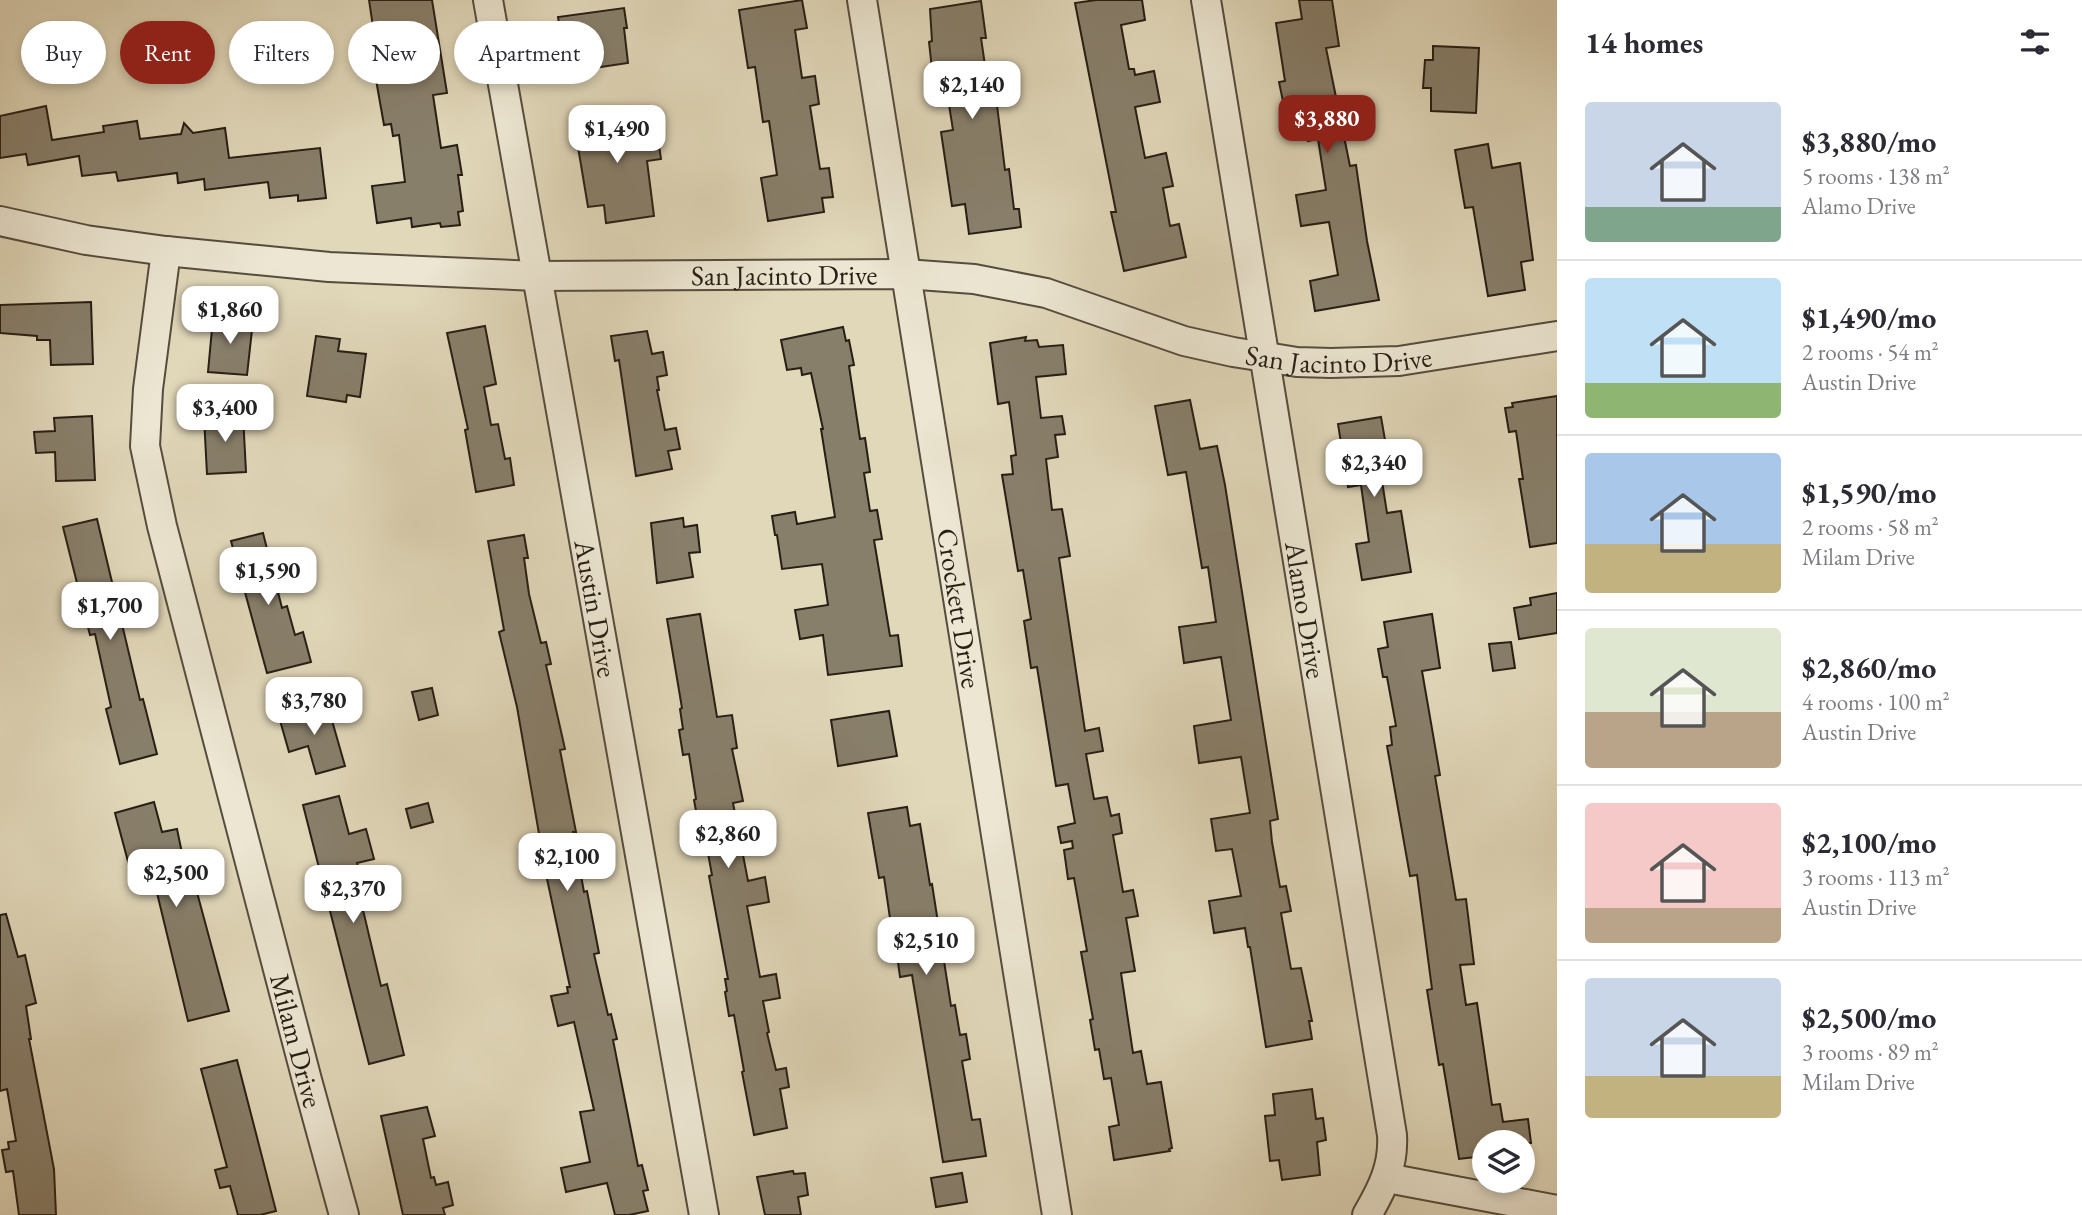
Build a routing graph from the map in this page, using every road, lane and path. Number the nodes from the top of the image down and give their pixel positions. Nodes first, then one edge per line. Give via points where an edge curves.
1 (488, 0) edge
2 (862, 0) edge
3 (1206, 0) edge
4 (0, 221) edge
5 (166, 251) junction
6 (905, 274) junction
7 (537, 276) junction
8 (1557, 336) edge
9 (1263, 357) junction
10 (1387, 1178) junction
11 (1557, 1210) edge
12 (344, 1215) edge
13 (704, 1215) edge
14 (1057, 1215) edge
15 (1367, 1215) edge

1 - 7 street, Austin Drive
2 - 6 street, Crockett Drive
3 - 9 street, Alamo Drive
4 - 5 street, San Jacinto Drive
5 - 7 street, San Jacinto Drive via 302,265
5 - 12 street, Milam Drive via 145,446 162,526
6 - 7 street, San Jacinto Drive
6 - 9 street, San Jacinto Drive via 974,279 1046,293 1184,341
6 - 14 street, Crockett Drive
7 - 13 street, Austin Drive
8 - 9 street, San Jacinto Drive via 1399,361 1331,363
9 - 10 street, Alamo Drive via 1392,1135
10 - 11 street
10 - 15 street, Alamo Drive

